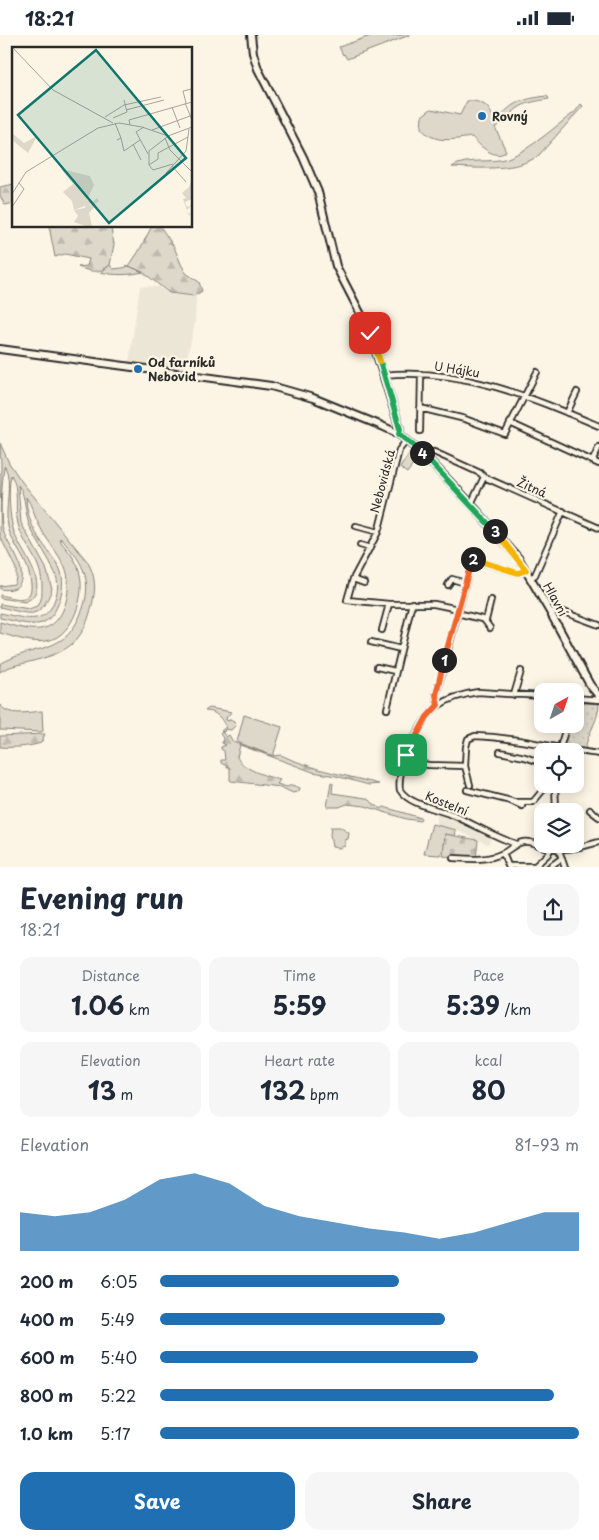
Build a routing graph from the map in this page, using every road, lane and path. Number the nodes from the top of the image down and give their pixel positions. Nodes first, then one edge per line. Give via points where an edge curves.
1 (251, 35) edge
2 (0, 349) edge
3 (537, 372) dead end
4 (421, 374) junction
5 (384, 375) junction
6 (577, 392) dead end
7 (525, 396) junction
8 (420, 408) junction
9 (567, 413) junction
10 (510, 423) junction
11 (599, 426) edge
12 (420, 431) dead end
13 (399, 434) junction
14 (407, 440) junction
15 (599, 447) edge
16 (434, 452) dead end
17 (592, 460) junction
18 (599, 463) edge
19 (484, 477) junction
20 (471, 504) junction
21 (563, 511) junction
22 (356, 525) dead end
23 (599, 528) edge
24 (379, 529) dead end
25 (360, 545) dead end
26 (370, 548) junction
27 (526, 570) junction
28 (451, 573) dead end
29 (531, 578) junction
30 (353, 579) junction
31 (452, 579) junction
32 (364, 583) dead end
33 (465, 583) junction
34 (448, 585) dead end
35 (491, 599) dead end
36 (412, 603) junction
37 (389, 604) junction
38 (457, 611) junction
39 (550, 612) junction
40 (486, 620) junction
41 (599, 625) edge
42 (490, 628) dead end
43 (382, 630) dead end
44 (371, 642) dead end
45 (401, 649) junction
46 (377, 667) dead end
47 (395, 671) junction
48 (521, 671) dead end
49 (514, 695) junction
50 (534, 696) edge
51 (599, 696) edge
52 (584, 700) edge
53 (599, 700) edge
54 (438, 705) junction
55 (387, 709) dead end
56 (535, 743) edge
57 (500, 752) dead end
58 (584, 752) edge
59 (599, 754) edge
60 (534, 760) edge
61 (404, 762) junction
62 (465, 767) junction
63 (470, 785) dead end
64 (466, 790) dead end
65 (540, 793) edge
66 (511, 801) junction
67 (522, 806) dead end
68 (590, 810) dead end
69 (599, 817) edge
70 (599, 842) edge
71 (516, 844) junction
72 (534, 844) edge
73 (584, 845) edge
74 (503, 853) junction
75 (548, 853) edge
76 (560, 853) edge
77 (453, 858) dead end
78 (562, 858) junction
79 (509, 867) edge
80 (534, 867) edge
81 (548, 867) edge
82 (566, 867) edge

1 - 5 street via 258,69 318,192 336,265 370,333
2 - 13 street, Hlavní via 271,386 312,398
3 - 7 street
4 - 5 street, U Hájku
4 - 7 street, U Hájku via 478,381
4 - 8 street
5 - 13 street
6 - 9 street
7 - 9 street, U Hájku
7 - 10 street
8 - 10 street via 465,419 505,434
8 - 12 street
9 - 11 street, U Hájku
10 - 17 street
13 - 14 street, Hlavní
14 - 20 street, Hlavní
14 - 24 street, Nebovidská via 399,450
15 - 17 street
16 - 19 street, Žitná
17 - 18 street
19 - 20 street
19 - 21 street, Žitná
20 - 27 street, Hlavní
21 - 23 street, Žitná
21 - 29 street
22 - 26 street via 378,532
25 - 26 street
26 - 30 street
27 - 29 street, Hlavní
27 - 33 street via 518,573 472,559
28 - 31 street
29 - 39 street, Hlavní
30 - 32 street
30 - 37 street via 347,600
31 - 33 street
31 - 34 street
33 - 38 street
35 - 40 street
36 - 37 street
36 - 38 street via 434,604
36 - 45 street
37 - 43 street
38 - 40 street
38 - 54 street via 436,695
39 - 41 street via 562,611
39 - 51 street, Hlavní
40 - 42 street
44 - 45 street
45 - 47 street
46 - 47 street
47 - 55 street
48 - 49 street
49 - 50 street
49 - 54 street via 473,693
52 - 53 street
54 - 61 street, Kostelní via 427,717
56 - 62 street via 474,736 466,747
57 - 60 street
58 - 59 street
61 - 62 street
61 - 71 street, Kostelní via 399,786 405,796
62 - 63 street
64 - 66 street
65 - 66 street via 533,802
66 - 67 street
68 - 69 street
70 - 73 street, Kostelní
71 - 72 street, Kostelní
71 - 74 street
74 - 77 street via 477,859
74 - 79 street
75 - 80 street
76 - 78 street
78 - 81 street
78 - 82 street
79 - 80 street

